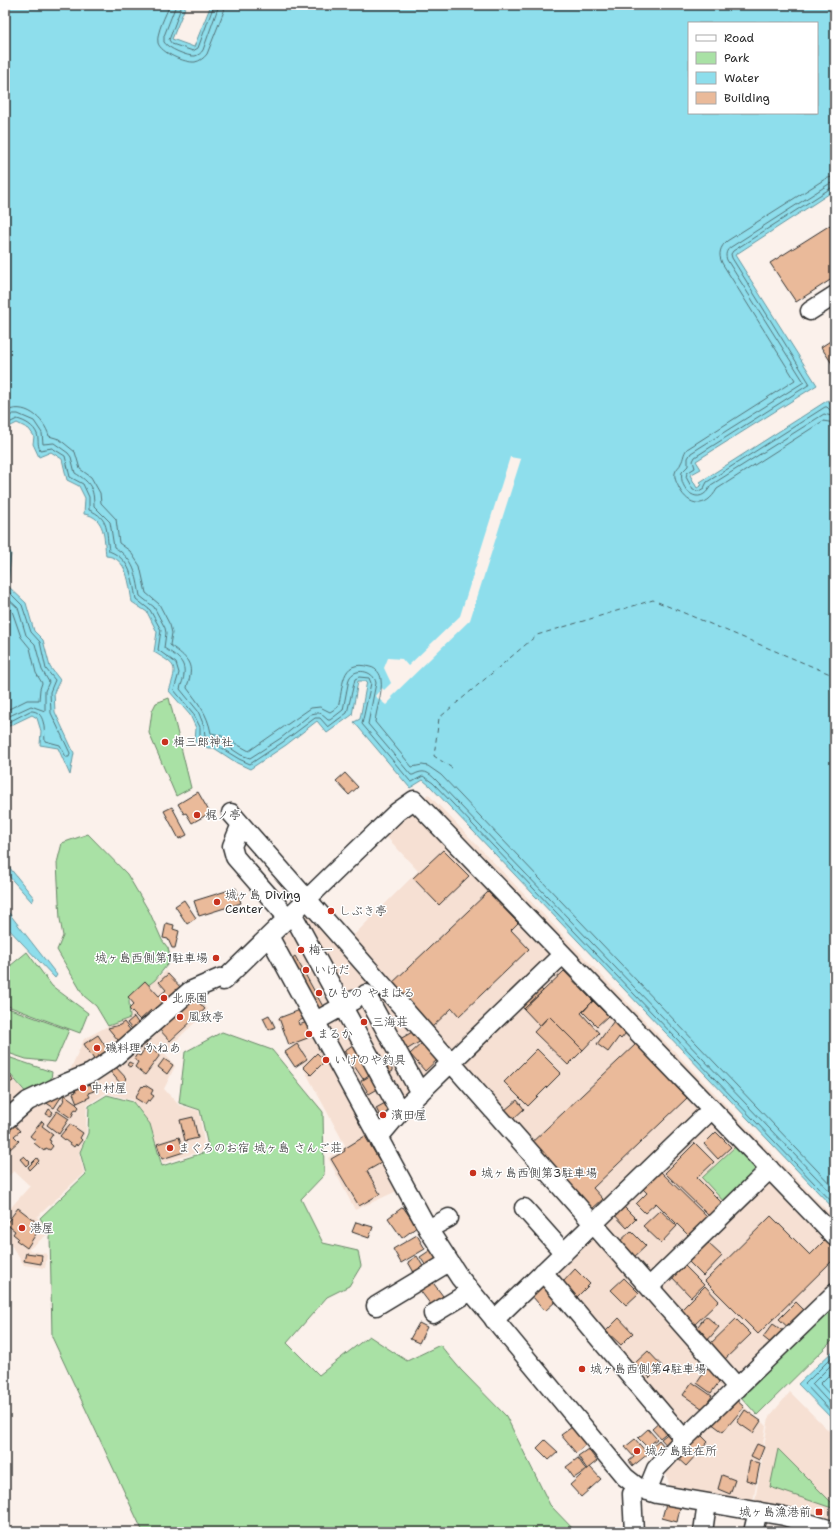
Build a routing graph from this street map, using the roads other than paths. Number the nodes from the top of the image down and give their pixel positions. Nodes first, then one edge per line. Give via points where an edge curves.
1 (835, 295) edge
2 (810, 311) dead end
3 (307, 899) junction
4 (290, 916) junction
5 (269, 936) junction
6 (562, 954) junction
7 (382, 985) junction
8 (366, 994) junction
9 (344, 1006) junction
10 (316, 1021) junction
11 (451, 1062) junction
12 (420, 1093) junction
13 (712, 1109) junction
14 (400, 1112) junction
15 (5, 1121) edge
16 (379, 1137) junction
17 (770, 1169) junction
18 (524, 1208) dead end
19 (449, 1218) dead end
20 (594, 1224) junction
21 (428, 1229) junction
22 (835, 1237) edge
23 (564, 1253) junction
24 (449, 1262) junction
25 (543, 1272) junction
26 (649, 1287) junction
27 (471, 1291) junction
28 (835, 1293) edge
29 (376, 1306) dead end
30 (433, 1314) dead end
31 (494, 1320) junction
32 (738, 1388) junction
33 (684, 1439) junction
34 (643, 1490) junction
35 (708, 1503) junction
36 (758, 1511) junction
37 (803, 1527) edge
38 (835, 1531) edge
39 (634, 1532) edge
40 (703, 1532) edge
41 (753, 1532) edge

1 - 2 street
3 - 4 street
3 - 4 street via 235,826 232,846 235,857 270,898
3 - 6 street via 397,812 414,800
3 - 7 street
4 - 5 street
4 - 9 street
5 - 10 street
5 - 15 street via 223,981 220,978 190,991 112,1058 90,1073 28,1101
6 - 11 street
6 - 13 street
7 - 8 street
7 - 11 street
8 - 9 street
8 - 12 street
9 - 10 street
9 - 14 street
10 - 16 street
11 - 12 street
11 - 20 street
12 - 14 street
13 - 17 street
13 - 20 street
14 - 16 street
16 - 21 street
17 - 22 street
17 - 26 street
18 - 23 street
19 - 21 street
20 - 23 street
20 - 26 street
21 - 24 street
23 - 25 street
24 - 27 street
24 - 29 street
25 - 31 street
25 - 33 street
26 - 32 street
27 - 30 street
27 - 31 street
28 - 32 street
31 - 34 street via 625,1477
32 - 33 street
33 - 34 street via 656,1469
34 - 35 street
34 - 39 street via 632,1494
35 - 36 street
35 - 40 street
36 - 37 street
36 - 41 street
37 - 38 street

